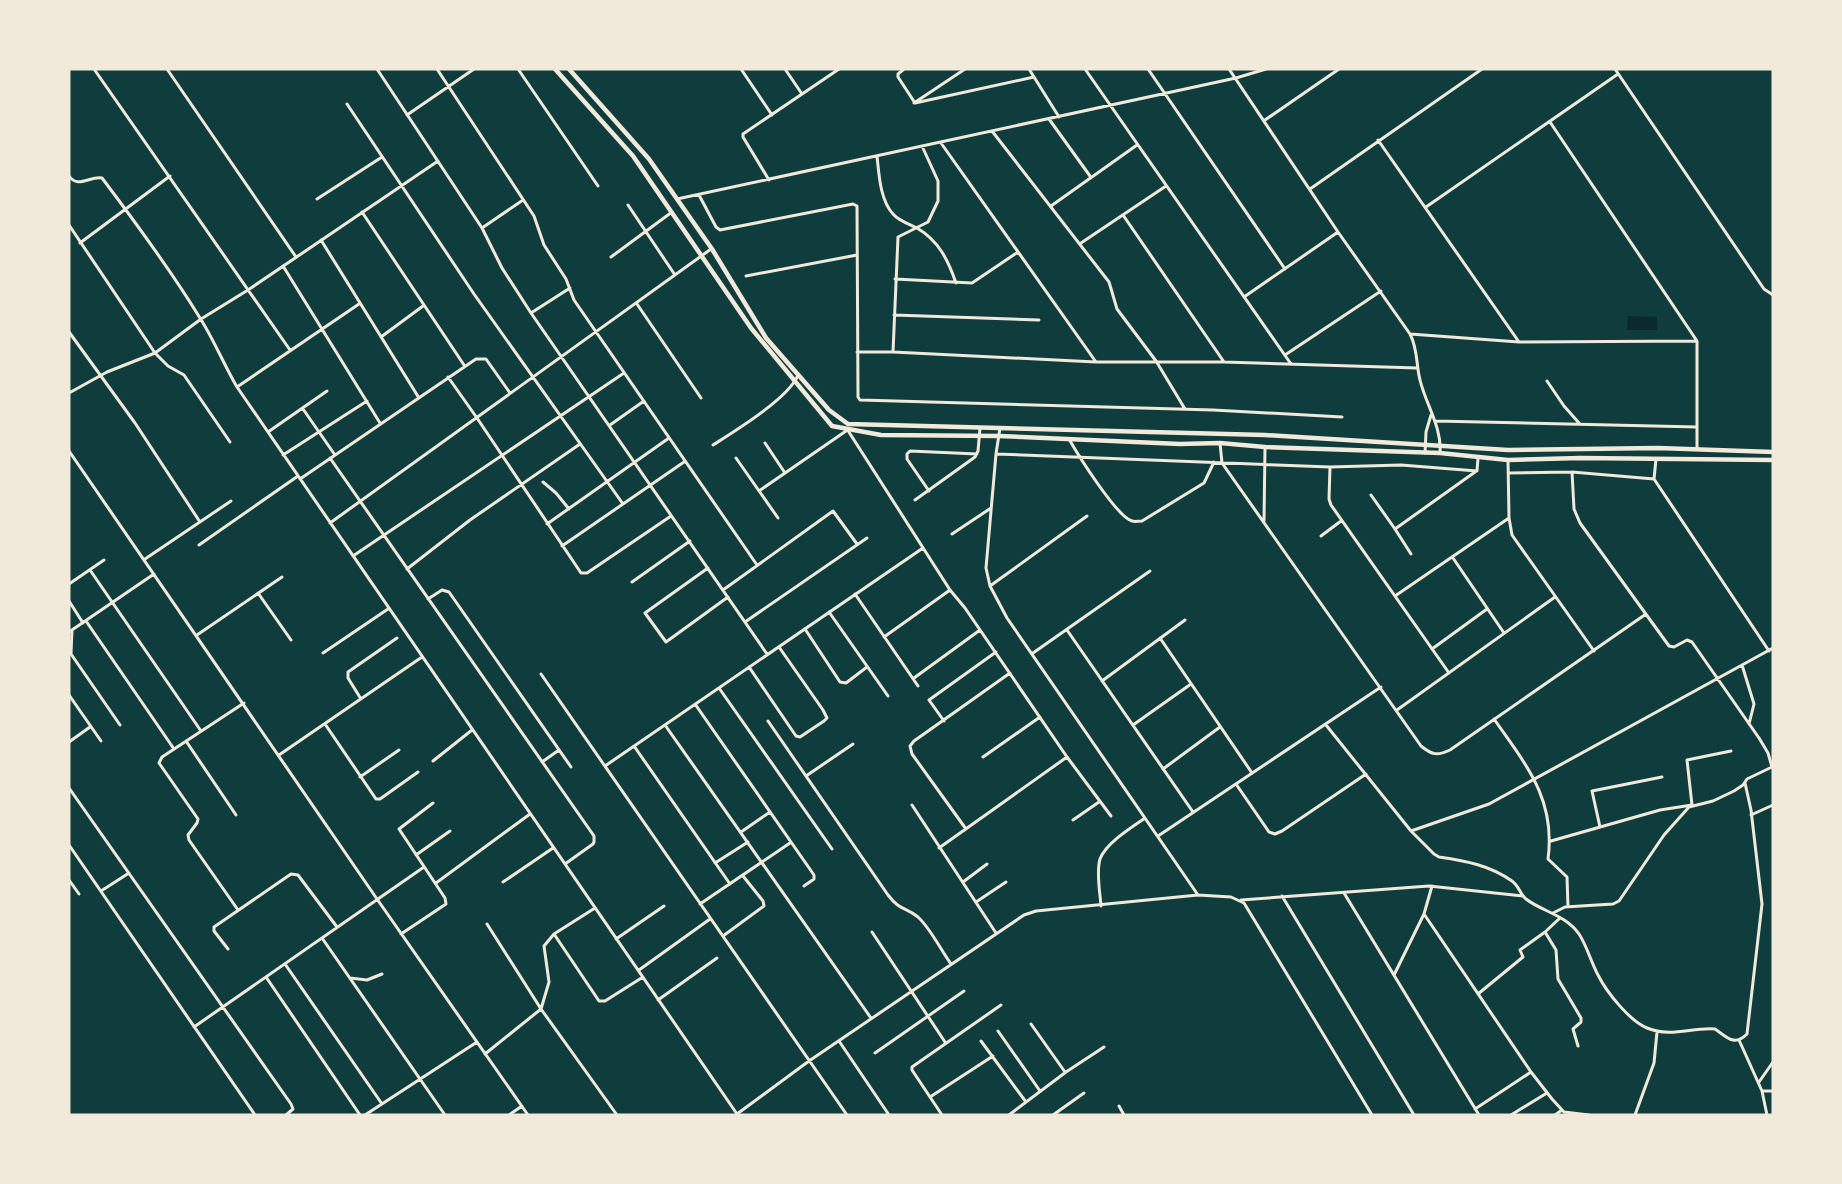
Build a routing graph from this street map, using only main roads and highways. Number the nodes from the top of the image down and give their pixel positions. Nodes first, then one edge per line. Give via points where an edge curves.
1 (555, 69) edge
2 (569, 69) edge
3 (847, 428) junction
4 (1773, 452) edge
5 (1773, 460) edge

1 - 3 main road via 633,156 751,328 795,383 832,426
2 - 3 main road via 649,159 712,249 766,338
3 - 4 main road via 1201,432 1508,450
3 - 5 main road via 880,435 1220,443 1508,460

